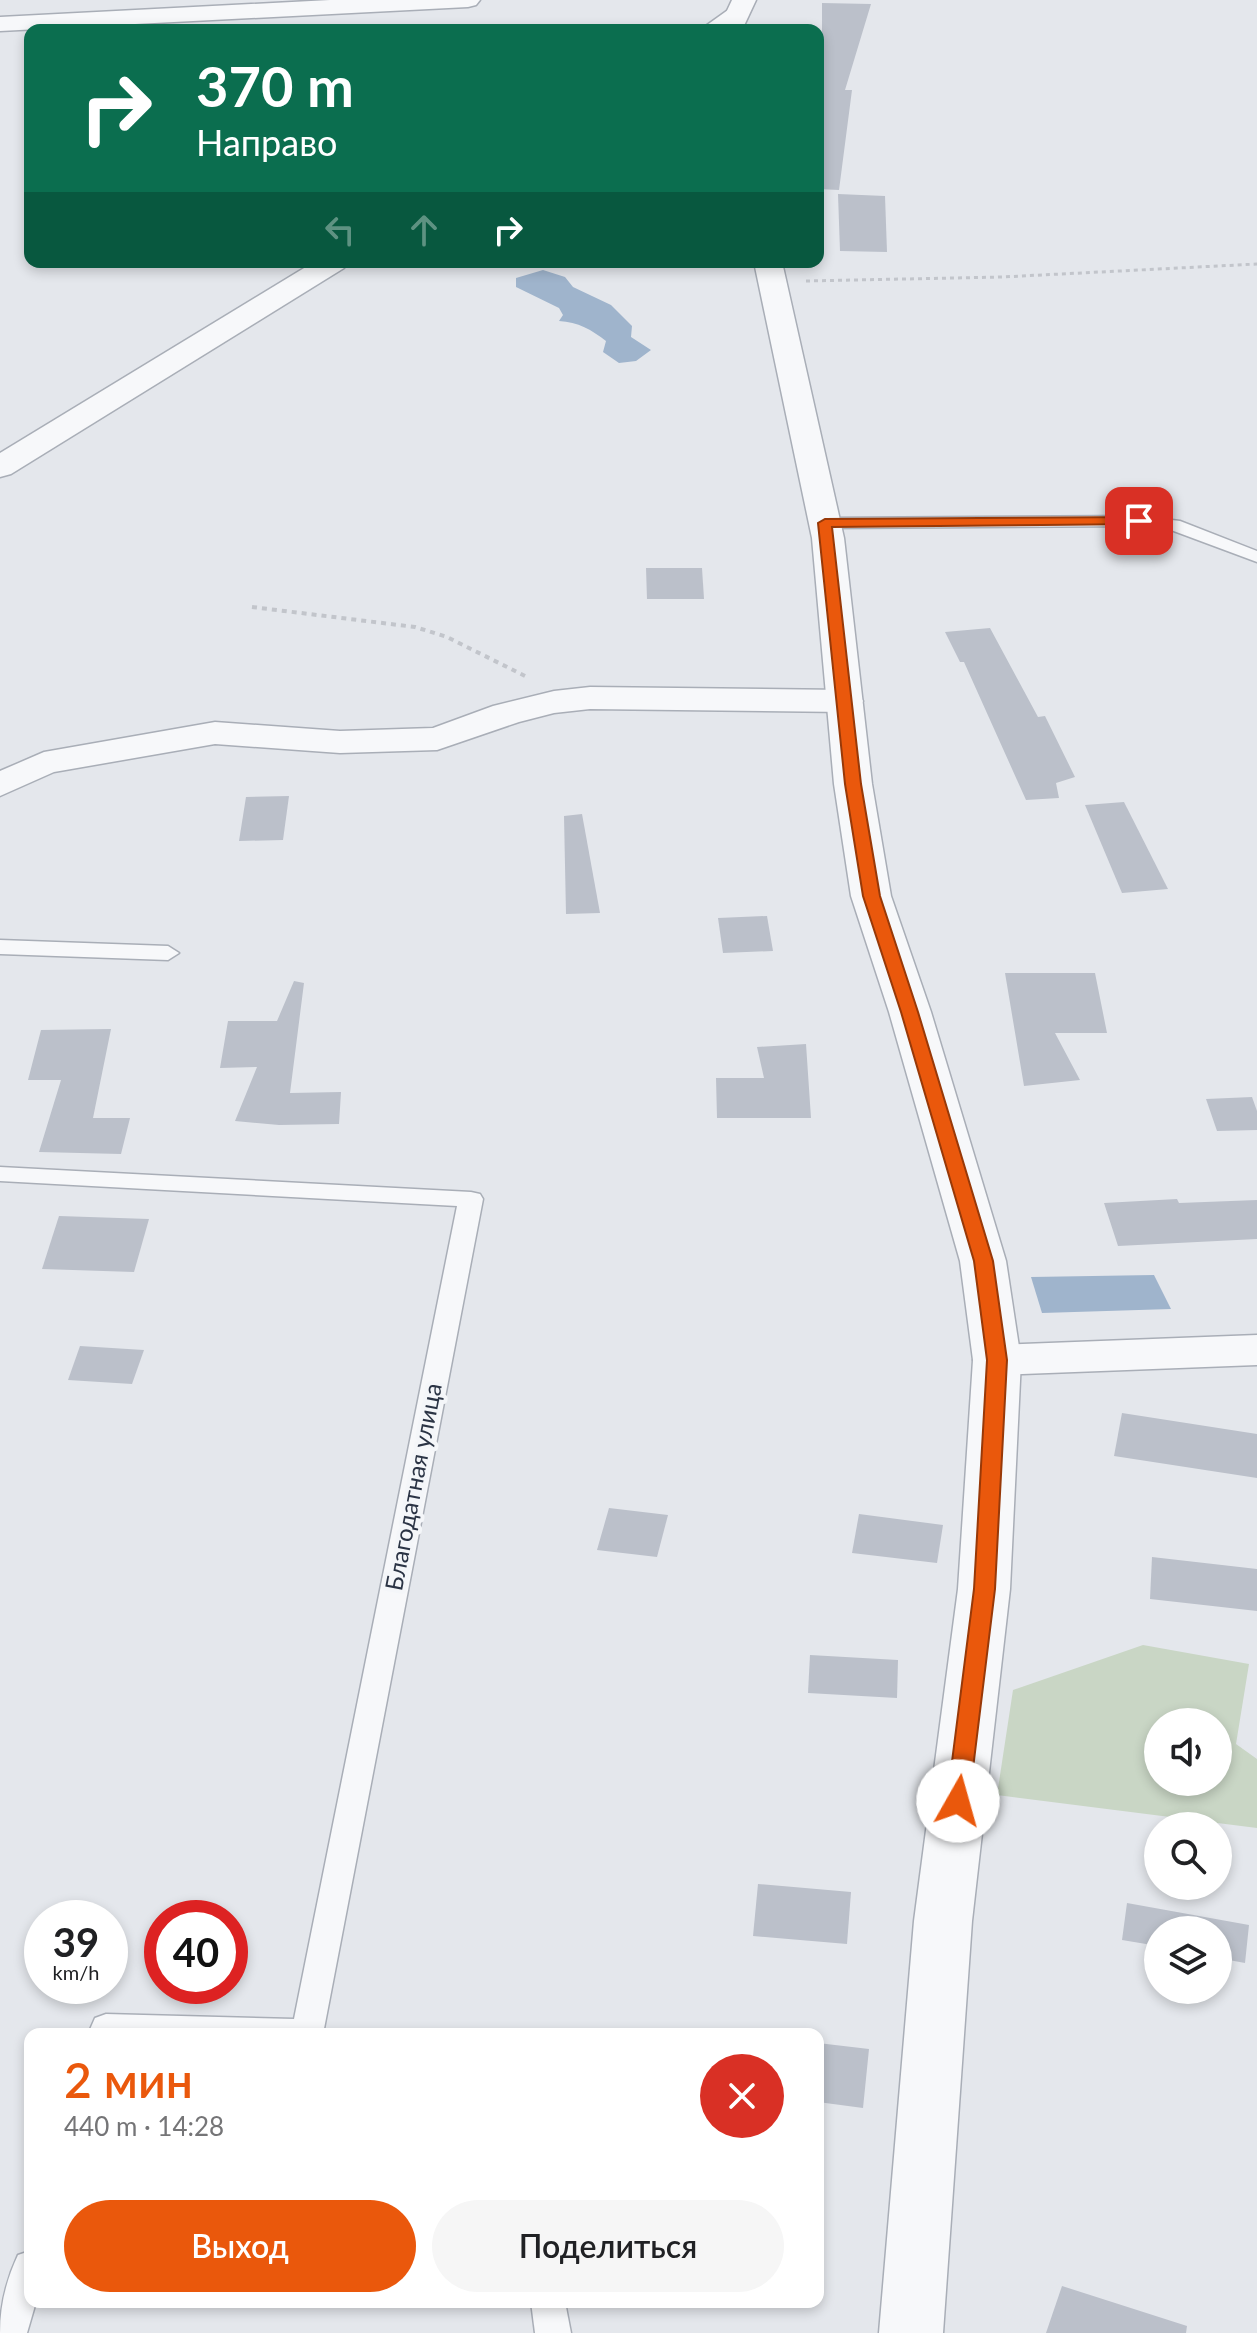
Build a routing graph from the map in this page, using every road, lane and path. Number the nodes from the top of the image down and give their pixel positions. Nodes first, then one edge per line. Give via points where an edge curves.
1 (468, 0) edge
2 (345, 4) edge
3 (0, 24) edge
4 (1257, 264) edge
5 (324, 268) edge
6 (770, 272) edge
7 (0, 467) edge
8 (825, 523) junction
9 (1257, 557) edge
10 (252, 607) dead end
11 (590, 698) junction
12 (845, 701) junction
13 (0, 785) edge
14 (0, 947) edge
15 (168, 953) dead end
16 (0, 1174) edge
17 (1257, 1350) edge
18 (997, 1360) junction
19 (106, 2028) edge
20 (140, 2028) edge
21 (308, 2028) edge
22 (24, 2285) edge
23 (549, 2308) edge
24 (9, 2333) edge
25 (553, 2333) edge
26 (911, 2333) edge

1 - 2 street
2 - 3 street
4 - 6 path via 1002,277
5 - 7 street
6 - 8 street
8 - 9 lane via 1139,521 1174,525
8 - 12 street
10 - 11 path via 435,632 512,671
11 - 12 street
11 - 13 street via 518,711 437,739 340,742 215,733 44,763
12 - 18 street via 871,896 983,1261
14 - 15 lane
16 - 21 lane, Благодатная улица via 471,1199
17 - 18 street
18 - 26 street via 984,1589 943,1921
19 - 20 lane, Благодатная улица
22 - 24 lane
23 - 25 lane

